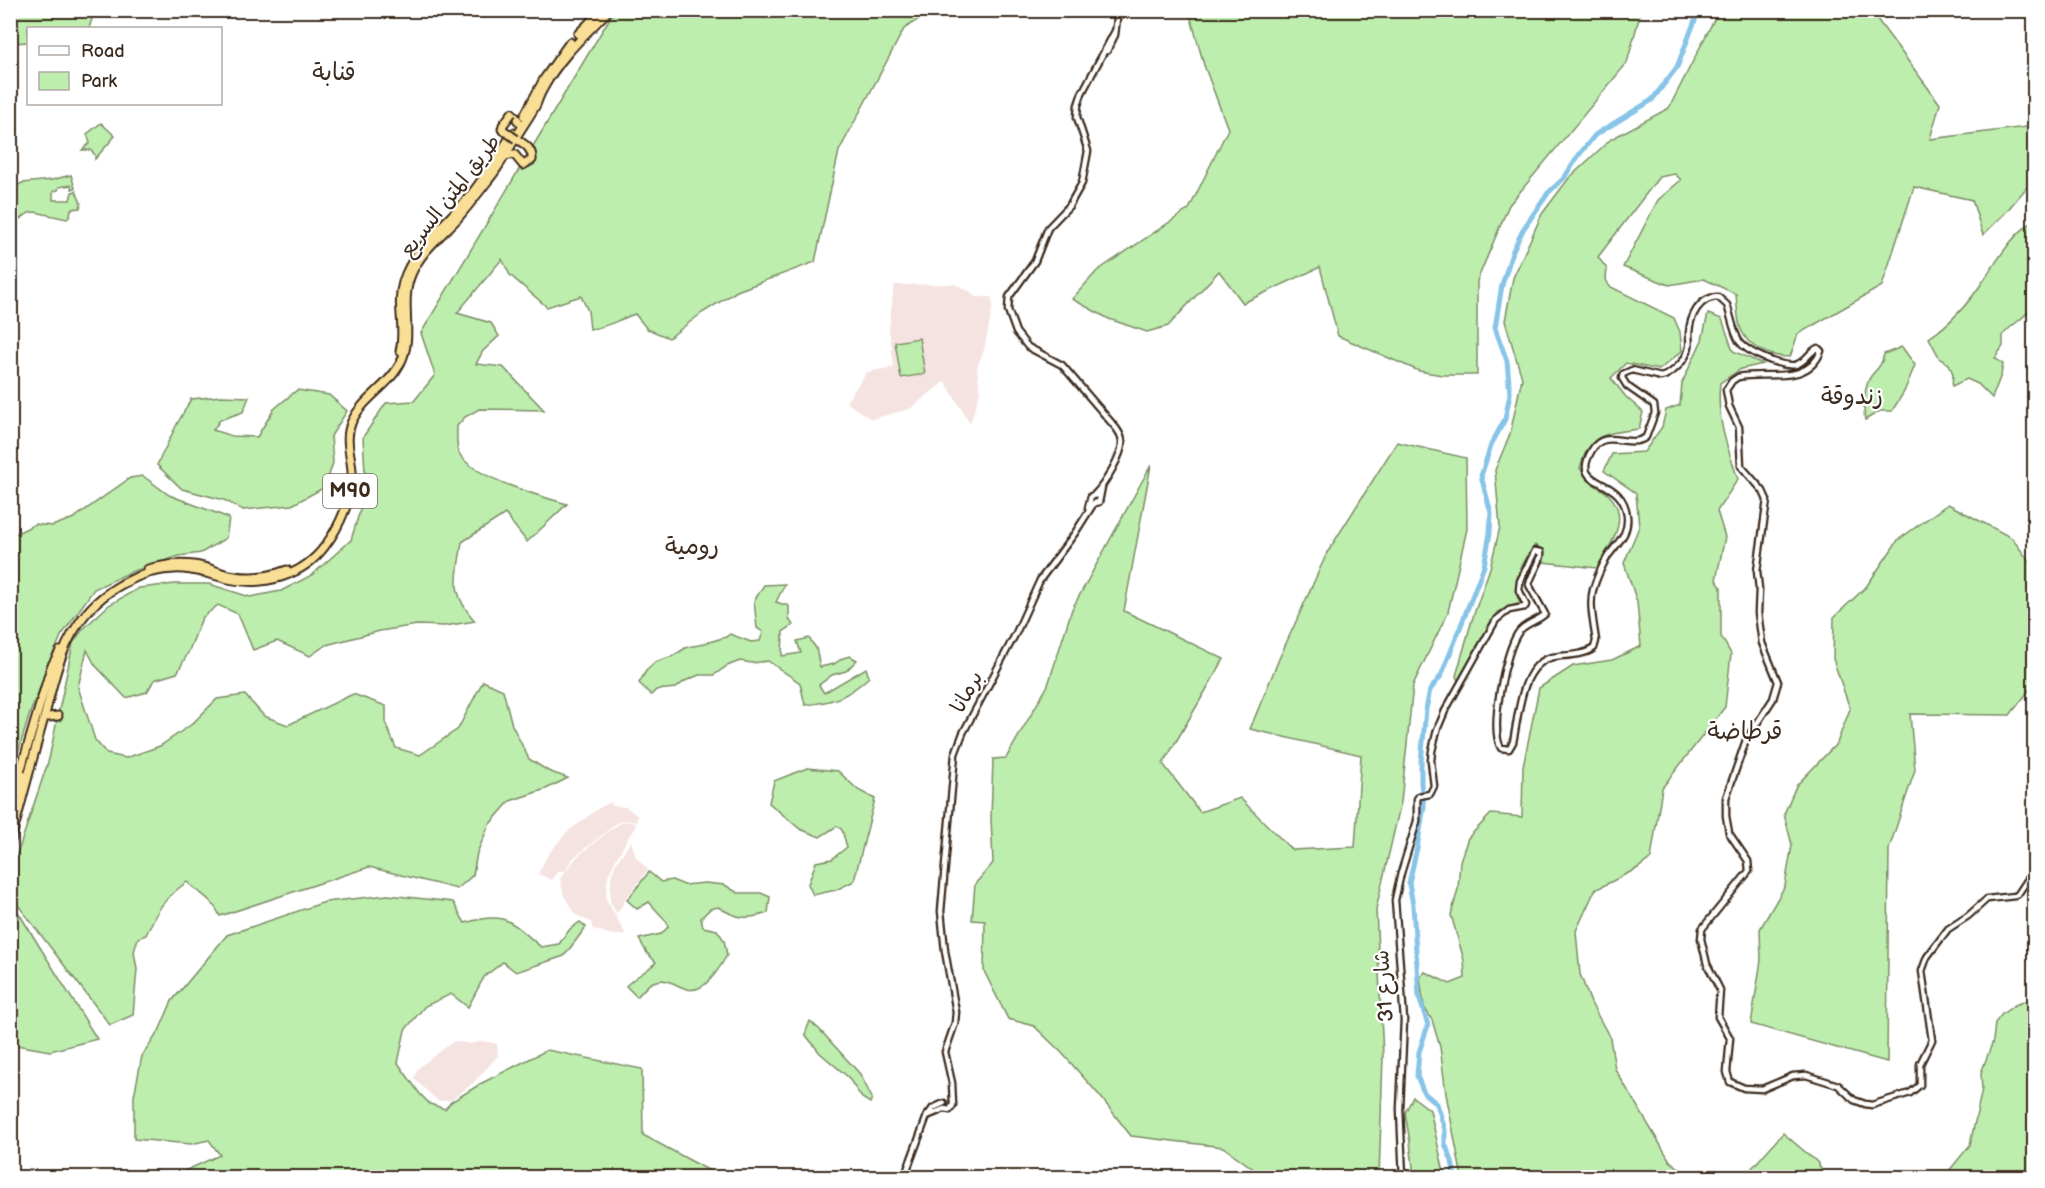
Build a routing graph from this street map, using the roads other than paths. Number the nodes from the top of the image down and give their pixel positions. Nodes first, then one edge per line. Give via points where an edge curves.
1 (602, 10) edge
2 (609, 10) edge
3 (1118, 10) edge
4 (536, 106) junction
5 (518, 117) junction
6 (517, 140) junction
7 (505, 156) junction
8 (67, 644) junction
9 (60, 651) junction
10 (58, 716) dead end
11 (49, 717) junction
12 (10, 806) edge
13 (10, 821) edge
14 (13, 835) junction
15 (10, 844) edge
16 (2034, 870) edge
17 (951, 1090) junction
18 (952, 1103) junction
19 (945, 1104) junction
20 (904, 1178) edge
21 (1403, 1178) edge

1 - 5 highway, طريق المتن السريع / M90 via 564,49
2 - 4 highway, طريق المتن السريع / M90 via 571,47 543,88
3 - 17 main road, برمانا via 1111,44 1078,105 1077,117 1088,151 1082,183 1069,206 1048,228 1035,261 1009,297 1008,310 1016,332 1028,347 1062,365 1116,428 1122,441 1097,496 1099,502 1092,502 1040,580 960,740 952,771 941,903 956,1012 944,1057
4 - 6 highway
4 - 7 highway, طريق المتن السريع / M90
5 - 6 highway, bridge via 502,129
5 - 9 highway, طريق المتن السريع / M90 via 474,190 407,270 400,296 402,333 398,358 386,378 348,421 344,439 348,471 345,498 318,549 292,568 260,576 240,576 194,565 162,565 130,575 106,589 85,609
6 - 7 highway via 530,149 531,161 523,165 514,154
7 - 8 highway, طريق المتن السريع / M90 via 412,272 406,292 402,360 352,422 347,440 352,476 349,496 322,550 300,569 265,580 245,582 184,569 153,572 130,580 95,604
8 - 11 highway
8 - 14 highway, طريق المتن السريع / M90
9 - 12 highway via 51,667
9 - 13 highway, طريق المتن السريع / M90
10 - 11 highway
11 - 14 highway
14 - 15 highway, طريق المتن السريع / M90
16 - 21 main road, شارع 31 via 2018,894 1982,903 1948,929 1927,957 1922,971 1932,1040 1920,1064 1920,1085 1914,1091 1872,1105 1854,1100 1838,1084 1806,1075 1752,1090 1730,1082 1730,1038 1718,1017 1720,990 1705,957 1701,932 1749,871 1748,861 1729,833 1726,798 1746,740 1773,699 1778,682 1762,644 1758,613 1757,571 1767,500 1741,466 1739,427 1726,390 1738,377 1802,372 1821,351 1815,349 1795,365 1755,354 1738,339 1727,305 1713,297 1703,302 1694,315 1689,348 1672,371 1661,377 1632,370 1623,374 1627,386 1654,405 1646,437 1637,442 1601,441 1587,460 1587,474 1619,495 1627,518 1625,534 1605,562 1592,591 1594,648 1548,658 1536,665 1527,680 1513,742 1509,748 1501,748 1498,711 1503,671 1519,631 1545,614 1529,585 1541,557 1541,552 1535,551 1520,581 1525,607 1509,610 1496,620 1442,715 1431,755 1434,786 1431,793 1419,796 1416,802 1417,821 1395,900 1404,1020 1400,1109
17 - 18 main road, برمانا
17 - 19 main road
18 - 19 main road
18 - 19 main road via 947,1110
19 - 20 main road via 933,1108 927,1116

